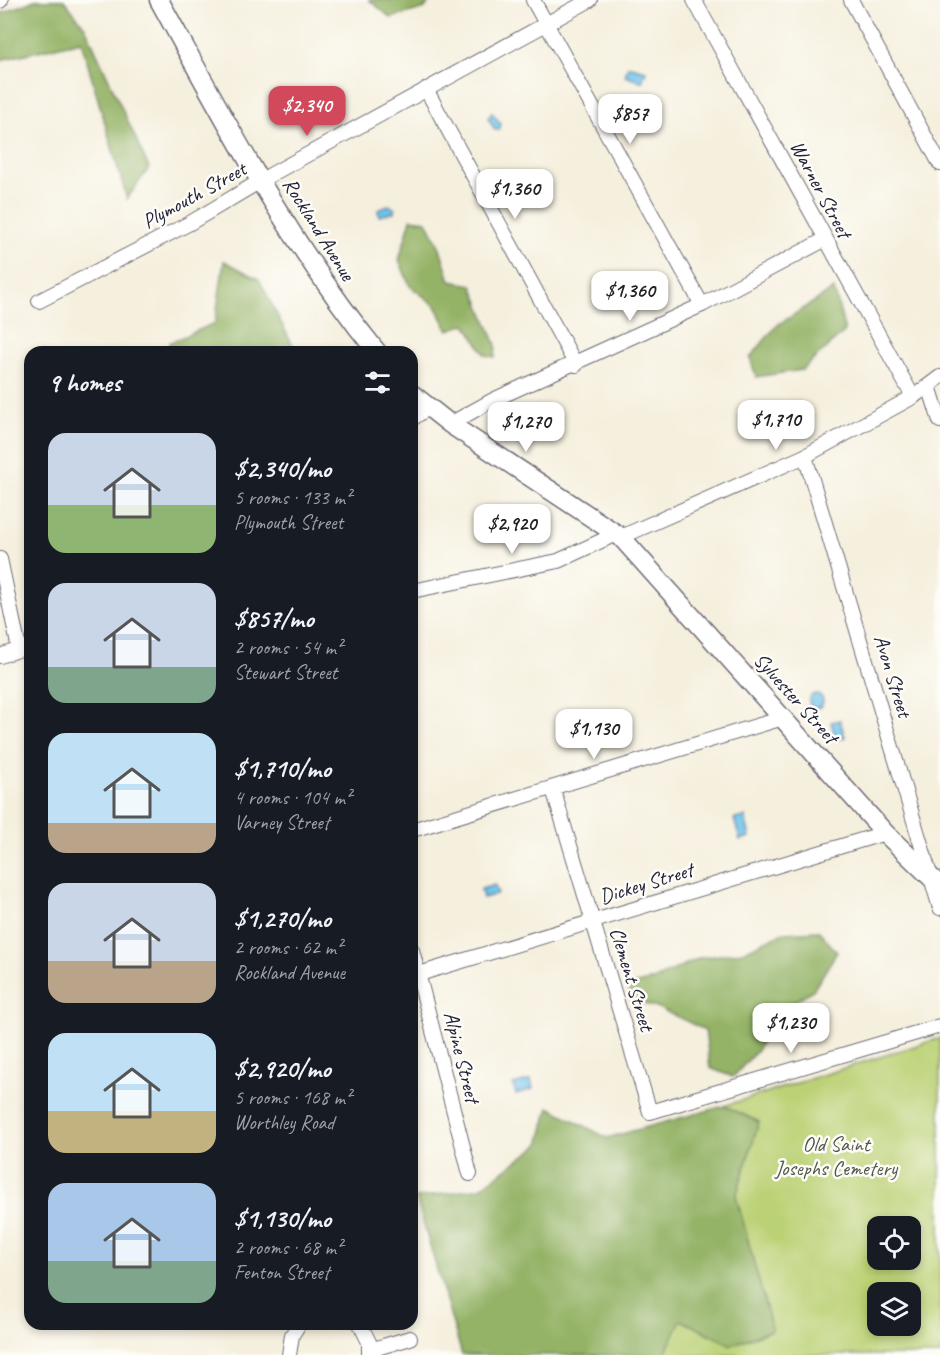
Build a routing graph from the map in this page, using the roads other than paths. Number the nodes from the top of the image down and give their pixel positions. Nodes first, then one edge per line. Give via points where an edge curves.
1 (159, 0) edge
2 (533, 0) edge
3 (590, 0) edge
4 (694, 0) edge
5 (850, 0) edge
6 (546, 24) junction
7 (426, 89) junction
8 (940, 164) edge
9 (261, 182) junction
10 (824, 240) junction
11 (39, 301) dead end
12 (702, 305) junction
13 (372, 346) edge
14 (576, 365) junction
15 (935, 381) edge
16 (913, 397) junction
17 (418, 400) edge
18 (427, 408) junction
19 (418, 415) edge
20 (940, 421) edge
21 (450, 424) junction
22 (805, 456) junction
23 (619, 536) junction
24 (0, 559) edge
25 (418, 590) edge
26 (24, 648) edge
27 (0, 656) edge
28 (783, 717) junction
29 (553, 789) junction
30 (418, 828) edge
31 (885, 833) junction
32 (936, 883) edge
33 (940, 908) edge
34 (592, 921) junction
35 (418, 974) joint
36 (940, 1026) edge
37 (470, 1174) dead end
38 (295, 1330) edge
39 (364, 1330) edge
40 (411, 1338) dead end
41 (369, 1352) edge
42 (289, 1355) edge

1 - 9 street, Rockland Avenue
2 - 6 street
3 - 6 street, Plymouth Street
4 - 10 street, Warner Street
5 - 8 street
6 - 7 street, Plymouth Street
6 - 12 street
7 - 9 street, Plymouth Street
7 - 14 street
9 - 11 street, Plymouth Street
9 - 13 street, Rockland Avenue via 349,318
10 - 12 street
10 - 16 street, Warner Street
12 - 14 street
14 - 21 street via 494,400
15 - 16 street
15 - 20 street
16 - 22 street
17 - 18 street
18 - 19 street
18 - 21 street
21 - 23 street
22 - 23 street
22 - 32 street, Avon Street
23 - 25 street via 558,561
23 - 28 street, Sylvester Street
24 - 26 street
26 - 27 street
28 - 29 street
28 - 31 street, Sylvester Street
29 - 30 street
29 - 34 street, Clement Street
31 - 32 street, Sylvester Street
31 - 34 street, Dickey Street
32 - 33 street, Avon Street
34 - 35 street, Dickey Street
34 - 36 street, Clement Street via 650,1112
35 - 37 street, Alpine Street
38 - 42 street
39 - 41 street
40 - 41 street

